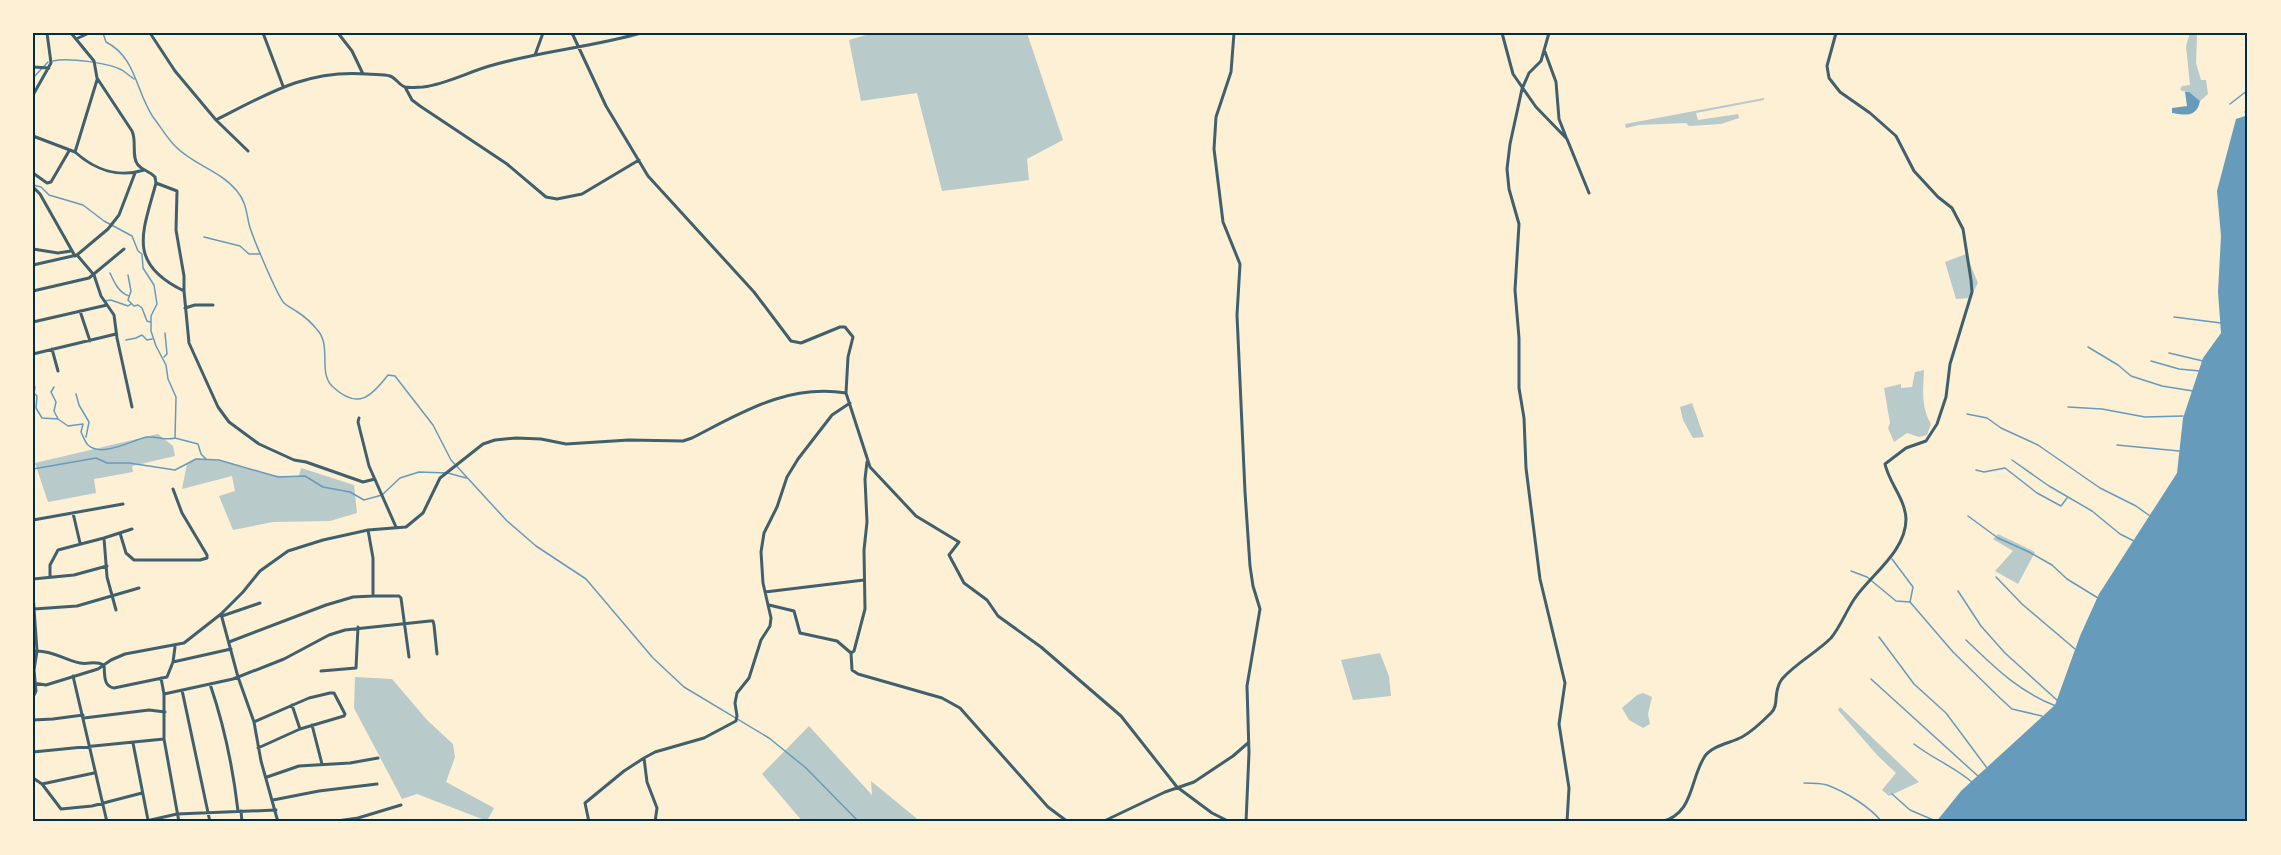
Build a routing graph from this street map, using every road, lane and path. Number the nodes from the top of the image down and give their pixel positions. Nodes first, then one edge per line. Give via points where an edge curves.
1 (47, 33) edge
2 (71, 33) edge
3 (89, 33) edge
4 (150, 33) edge
5 (263, 33) edge
6 (338, 33) edge
7 (543, 33) edge
8 (572, 33) edge
9 (640, 33) edge
10 (1234, 33) edge
11 (1502, 33) edge
12 (1549, 33) edge
13 (1836, 33) edge
14 (76, 39) junction
15 (578, 48) junction
16 (1545, 52) junction
17 (535, 55) junction
18 (33, 67) edge
19 (49, 68) junction
20 (363, 74) junction
21 (97, 78) junction
22 (283, 86) junction
23 (405, 87) junction
24 (1522, 89) junction
25 (33, 95) edge
26 (216, 120) junction
27 (33, 136) edge
28 (1567, 139) junction
29 (69, 151) junction
30 (248, 151) dead end
31 (75, 152) junction
32 (639, 160) junction
33 (144, 170) junction
34 (33, 173) edge
35 (135, 173) junction
36 (156, 183) junction
37 (33, 187) edge
38 (1588, 193) dead end
39 (33, 249) edge
40 (124, 249) dead end
41 (71, 251) junction
42 (76, 256) junction
43 (33, 266) edge
44 (94, 275) junction
45 (33, 291) edge
46 (184, 291) junction
47 (107, 305) junction
48 (213, 305) dead end
49 (185, 308) junction
50 (80, 311) junction
51 (33, 322) edge
52 (116, 334) junction
53 (90, 341) junction
54 (51, 349) junction
55 (33, 354) edge
56 (58, 371) dead end
57 (846, 393) junction
58 (850, 403) junction
59 (132, 408) dead end
60 (360, 418) dead end
61 (867, 461) junction
62 (375, 479) junction
63 (174, 489) dead end
64 (123, 504) dead end
65 (73, 513) junction
66 (33, 520) edge
67 (396, 527) junction
68 (132, 529) dead end
69 (368, 530) junction
70 (120, 533) junction
71 (104, 538) junction
72 (80, 543) junction
73 (107, 566) junction
74 (50, 577) junction
75 (33, 579) edge
76 (865, 580) junction
77 (139, 588) dead end
78 (765, 592) junction
79 (33, 594) edge
80 (111, 596) junction
81 (373, 596) junction
82 (260, 603) dead end
83 (768, 604) junction
84 (34, 609) edge
85 (116, 610) dead end
86 (221, 615) junction
87 (35, 623) edge
88 (403, 624) junction
89 (358, 627) junction
90 (230, 642) junction
91 (175, 646) junction
92 (231, 649) junction
93 (35, 651) edge
94 (851, 652) junction
95 (437, 654) dead end
96 (409, 657) dead end
97 (173, 662) junction
98 (104, 665) junction
99 (321, 671) dead end
100 (73, 676) junction
101 (238, 677) junction
102 (161, 678) junction
103 (35, 683) edge
104 (210, 684) junction
105 (182, 690) junction
106 (164, 694) junction
107 (33, 697) edge
108 (292, 705) junction
109 (165, 712) junction
110 (83, 716) junction
111 (33, 720) edge
112 (254, 722) junction
113 (312, 725) junction
114 (300, 729) junction
115 (164, 739) junction
116 (133, 743) junction
117 (1248, 743) junction
118 (89, 746) junction
119 (258, 748) junction
120 (33, 752) edge
121 (378, 758) dead end
122 (644, 758) junction
123 (322, 764) junction
124 (94, 773) junction
125 (267, 777) junction
126 (33, 778) edge
127 (42, 784) junction
128 (378, 784) dead end
129 (1178, 787) junction
130 (142, 793) junction
131 (273, 800) junction
132 (104, 803) junction
133 (402, 806) dead end
134 (276, 810) junction
135 (240, 811) junction
136 (208, 812) junction
137 (177, 814) junction
138 (148, 821) edge
139 (107, 822) edge
140 (142, 822) edge
141 (179, 822) edge
142 (210, 822) edge
143 (242, 822) edge
144 (278, 822) edge
145 (330, 822) edge
146 (589, 822) edge
147 (655, 822) edge
148 (1068, 822) edge
149 (1102, 822) edge
150 (1230, 822) edge
151 (1246, 822) edge
152 (1567, 822) edge
153 (1661, 822) edge

1 - 19 street
2 - 14 street
3 - 14 street
4 - 26 street via 175,71
5 - 22 street
6 - 20 street
7 - 17 street
8 - 15 street
9 - 15 street
10 - 117 street via 1231,72 1216,117 1214,143 1223,222 1240,264 1237,315 1245,492 1250,566 1260,609 1247,686
11 - 24 street via 1508,60
12 - 16 street
13 - 153 street via 1827,66 1829,78 1840,92 1896,136 1914,171 1952,208 1965,235 1972,292 1937,424 1926,441 1906,448 1885,464 1904,507 1902,540 1856,596 1831,638 1776,687 1771,713 1748,734 1708,753 1695,776 1692,794 1673,818
14 - 21 street via 94,60
15 - 17 street
15 - 32 street via 606,106
16 - 24 street
16 - 28 street via 1556,82 1560,119
17 - 23 street via 434,85
18 - 19 street
19 - 25 street
20 - 22 street via 339,74
20 - 23 street via 389,76
21 - 31 street
21 - 33 street via 132,130 135,160
22 - 26 street
23 - 32 street via 412,100 507,164 546,197 582,194
24 - 28 street
24 - 152 street via 1507,169 1519,224 1515,273 1519,388 1540,579 1565,683 1559,724 1569,788
26 - 30 street
27 - 29 street
28 - 38 street
29 - 31 street
29 - 34 street via 51,182
31 - 35 street via 100,169
32 - 57 street via 648,176 754,292 791,341 801,343 845,327 853,337
33 - 35 street
33 - 36 street via 152,174
35 - 42 street via 119,214 108,229
36 - 46 street via 177,191 176,230
36 - 46 street via 144,223 143,248 160,276
37 - 41 street
39 - 41 street
40 - 44 street
41 - 42 street
42 - 43 street
42 - 44 street
44 - 45 street
44 - 47 street
46 - 49 street
47 - 50 street
47 - 52 street via 114,315
48 - 49 street
49 - 62 street via 191,349 229,422 260,444 294,460 363,482
50 - 51 street
50 - 53 street
52 - 53 street
52 - 59 street
53 - 54 street
54 - 55 street
54 - 56 street
57 - 58 street
57 - 67 street via 806,391 778,398 683,441 566,444 542,439 495,440 474,450 440,478 423,513 411,524
58 - 61 street
58 - 78 street via 824,425 787,477 762,539
60 - 62 street via 366,456
61 - 76 street
61 - 129 street via 916,516 959,542 949,555 964,583 987,600 998,616 1121,716
62 - 67 street
63 - 70 street via 182,513 207,558 134,560 126,553
64 - 65 street
65 - 66 street
65 - 72 street
67 - 69 street
68 - 70 street
69 - 81 street
69 - 86 street via 288,552 260,571
70 - 71 street
71 - 72 street
71 - 73 street
72 - 74 street via 58,550 50,565
73 - 74 street
73 - 80 street
74 - 75 street
76 - 78 street
76 - 94 street via 864,618 859,640
77 - 80 street
78 - 83 street
79 - 84 street
80 - 84 street via 77,606
80 - 85 street
81 - 88 street via 399,596
81 - 90 street via 326,605
82 - 86 street
83 - 94 street via 794,611 800,633 829,638
83 - 122 street via 770,626 761,640 749,678 737,693 736,721 704,738
84 - 87 street
86 - 90 street
86 - 91 street
87 - 93 street
88 - 89 street
88 - 95 street via 433,621
88 - 96 street
89 - 99 street via 356,668
89 - 101 street via 329,635
90 - 92 street
91 - 97 street
91 - 98 street via 134,652
92 - 97 street
92 - 101 street
93 - 98 street via 79,663 94,661
93 - 103 street
94 - 148 street via 852,670 858,674 942,698 960,708 1048,807
97 - 102 street via 169,676
98 - 100 street
98 - 102 street via 109,687
100 - 103 street via 46,685
100 - 110 street
101 - 104 street
101 - 112 street
102 - 106 street
103 - 107 street
104 - 105 street
104 - 135 street via 222,719
105 - 106 street
105 - 136 street
106 - 109 street
108 - 112 street
108 - 113 street via 334,693 344,716
108 - 114 street
109 - 110 street
109 - 115 street
110 - 111 street
110 - 118 street
112 - 119 street
113 - 114 street
113 - 123 street
114 - 119 street
115 - 116 street
115 - 137 street
116 - 118 street
116 - 130 street
117 - 129 street via 1201,778
117 - 151 street
118 - 120 street
118 - 124 street
119 - 125 street
121 - 123 street
122 - 146 street via 588,799 585,803
122 - 147 street via 647,782 657,808
123 - 125 street via 292,767
124 - 127 street
124 - 132 street
125 - 131 street
126 - 127 street
127 - 132 street via 61,809
128 - 131 street
129 - 149 street
129 - 150 street
130 - 132 street
130 - 138 street
131 - 134 street
132 - 139 street
133 - 145 street
134 - 135 street
134 - 144 street
135 - 136 street
135 - 143 street
136 - 137 street
136 - 142 street
137 - 138 street
137 - 141 street
138 - 140 street

